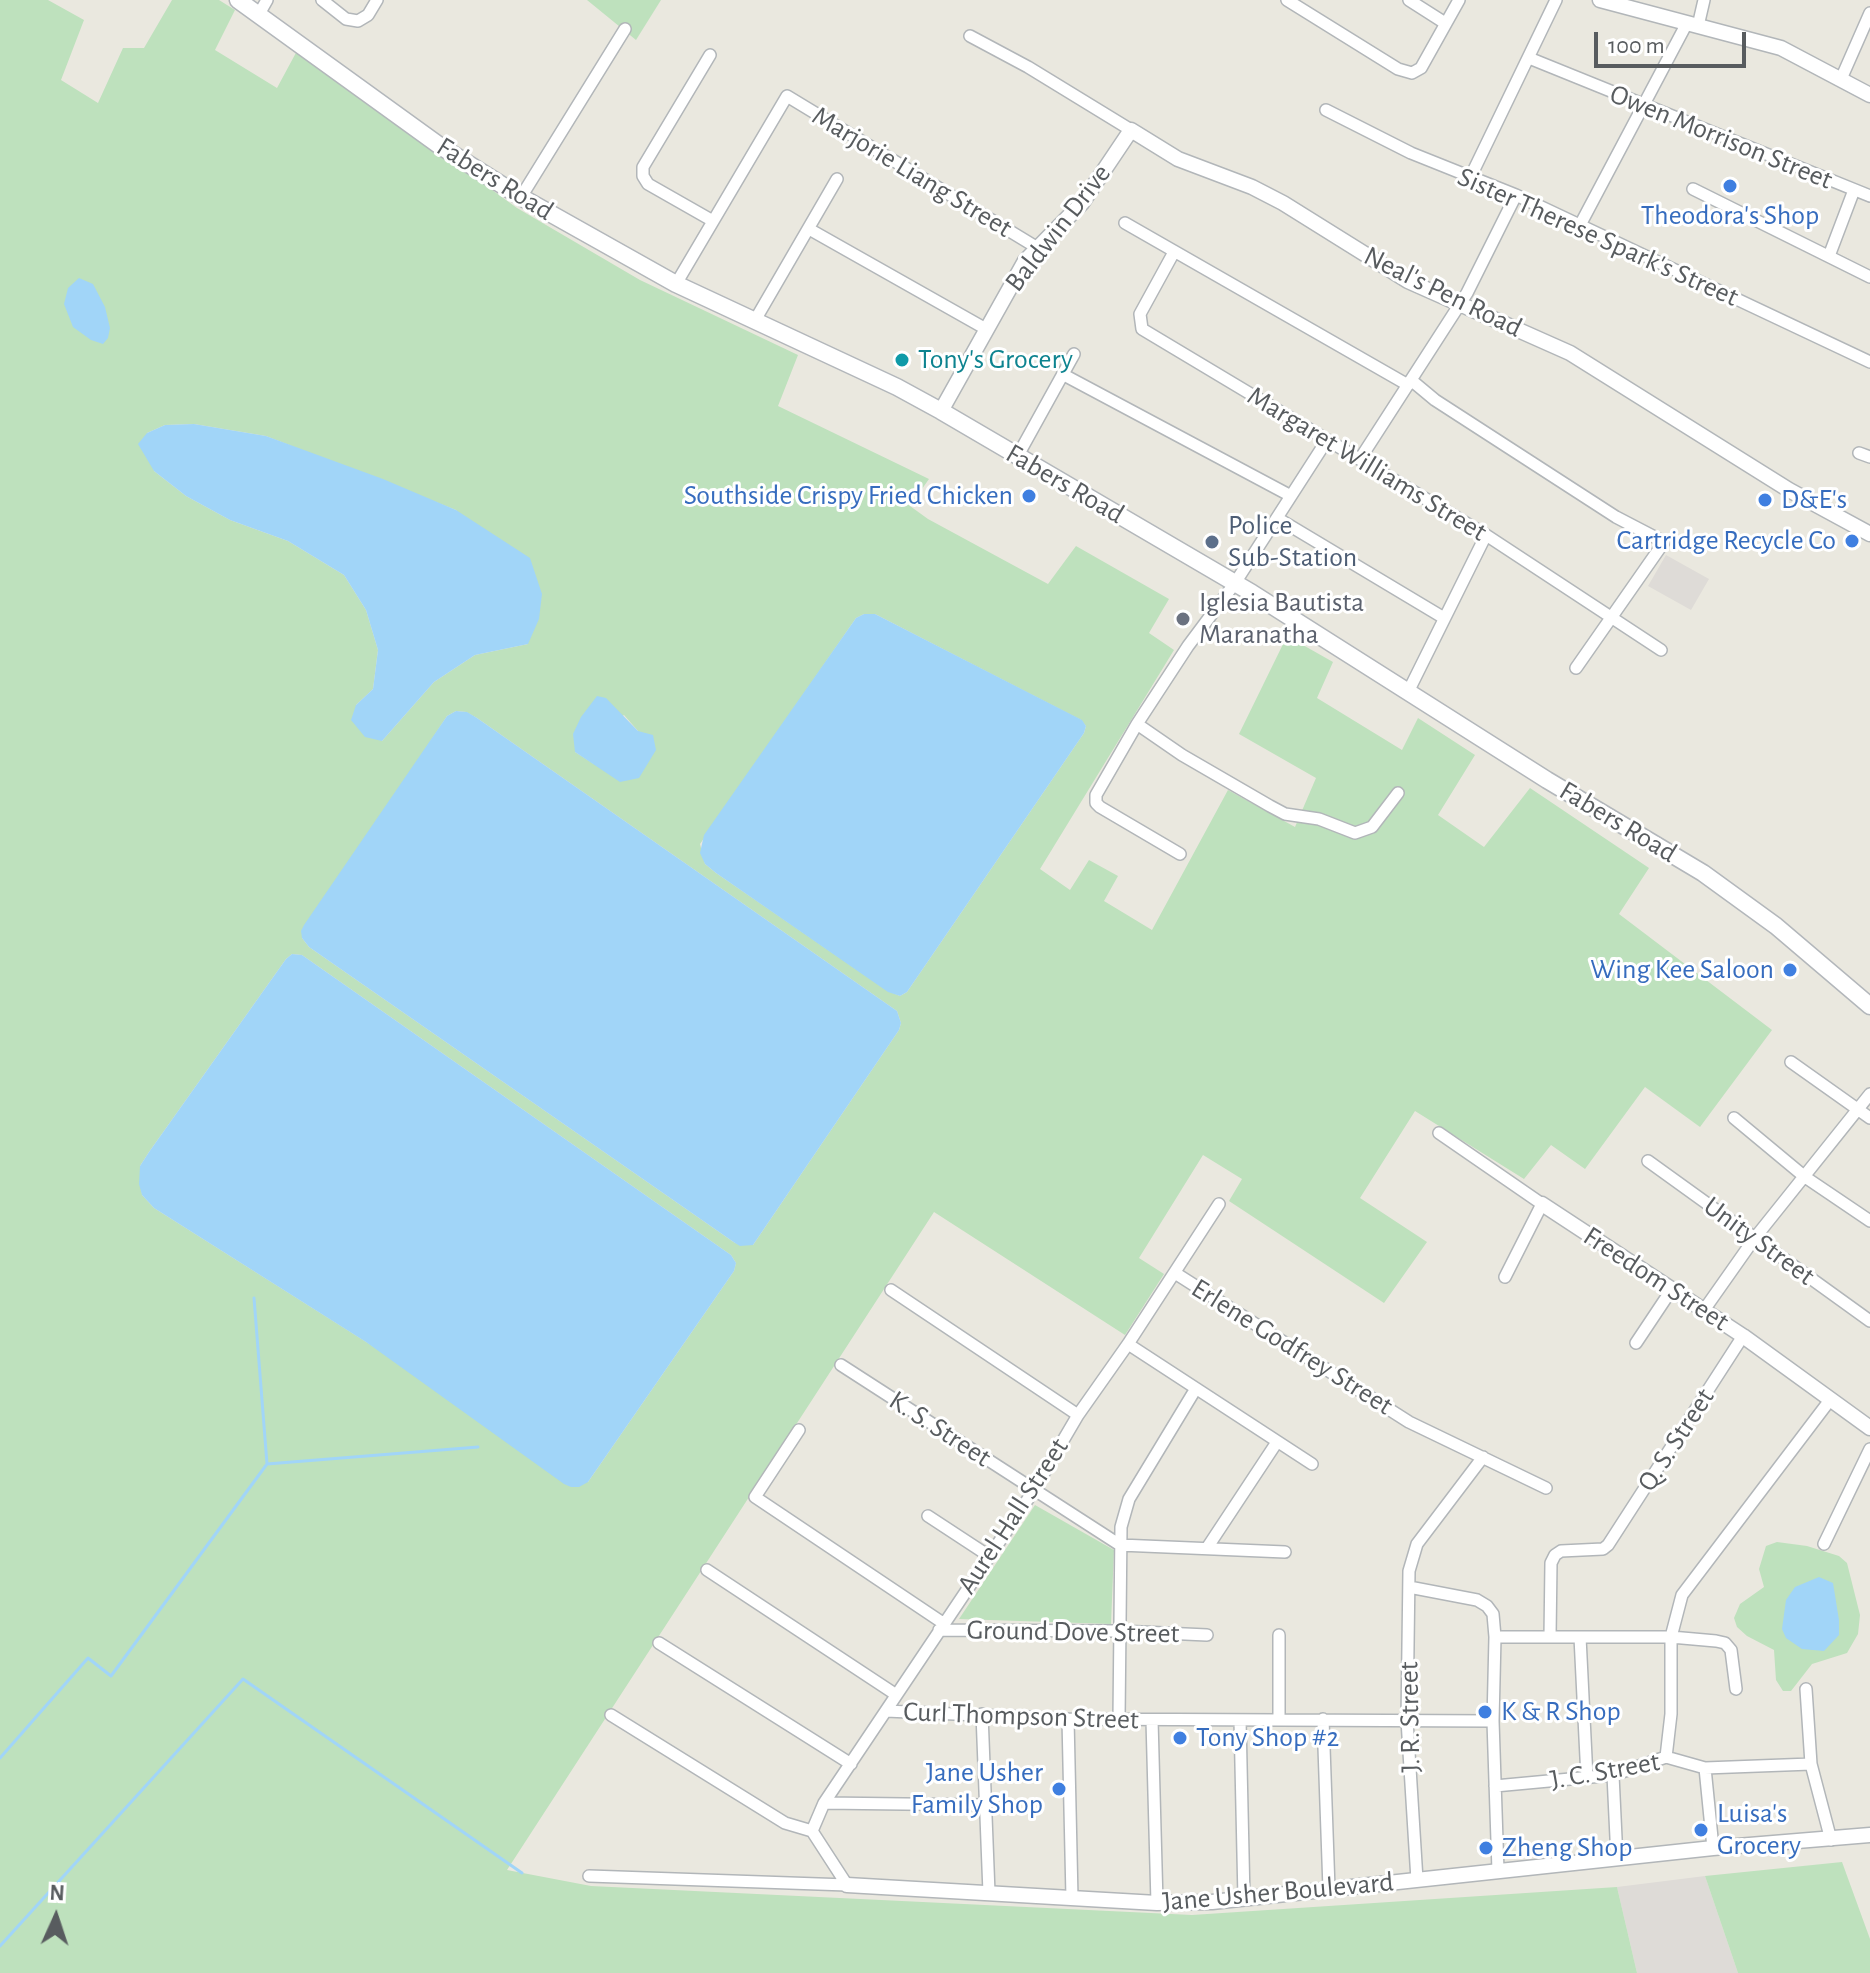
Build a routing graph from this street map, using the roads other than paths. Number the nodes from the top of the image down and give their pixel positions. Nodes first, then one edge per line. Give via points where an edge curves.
1 (238, 0) edge
2 (322, 0) edge
3 (377, 0) edge
4 (1287, 0) edge
5 (1409, 0) edge
6 (1459, 0) edge
7 (1556, 0) edge
8 (1600, 0) edge
9 (1704, 0) edge
10 (263, 7) edge
11 (1870, 13) edge
12 (1445, 23) junction
13 (1693, 24) junction
14 (625, 29) dead end
15 (970, 36) dead end
16 (710, 55) dead end
17 (1529, 58) junction
18 (1841, 79) junction
19 (1870, 95) edge
20 (1645, 107) junction
21 (1326, 110) dead end
22 (1131, 130) junction
23 (1470, 178) junction
24 (837, 179) dead end
25 (1693, 189) dead end
26 (1854, 190) junction
27 (1516, 195) junction
28 (1870, 196) edge
29 (521, 197) junction
30 (713, 221) junction
31 (1125, 223) dead end
32 (1579, 227) junction
33 (809, 229) junction
34 (1036, 247) junction
35 (1174, 252) junction
36 (1829, 256) junction
37 (1870, 277) edge
38 (676, 284) junction
39 (1460, 304) junction
40 (754, 322) junction
41 (986, 329) junction
42 (1074, 354) dead end
43 (1870, 362) edge
44 (1064, 375) junction
45 (1410, 382) junction
46 (941, 411) junction
47 (1327, 440) junction
48 (1017, 457) junction
49 (1360, 459) junction
50 (1291, 496) junction
51 (1277, 518) junction
52 (1870, 534) edge
53 (1486, 535) junction
54 (1235, 583) junction
55 (1444, 618) junction
56 (1611, 618) junction
57 (1661, 650) dead end
58 (1576, 668) dead end
59 (1408, 692) junction
60 (1137, 724) junction
61 (1398, 793) dead end
62 (1180, 854) dead end
63 (1870, 1006) edge
64 (1791, 1062) dead end
65 (1870, 1094) edge
66 (1858, 1110) junction
67 (1734, 1118) dead end
68 (1870, 1118) edge
69 (1439, 1133) dead end
70 (1648, 1161) dead end
71 (1805, 1177) junction
72 (1219, 1204) dead end
73 (1542, 1204) junction
74 (1870, 1221) edge
75 (1754, 1239) junction
76 (1175, 1273) junction
77 (1505, 1277) dead end
78 (1672, 1289) junction
79 (891, 1290) dead end
80 (1704, 1310) junction
81 (1870, 1321) edge
82 (1743, 1336) junction
83 (1636, 1343) dead end
84 (1128, 1344) junction
85 (841, 1365) dead end
86 (1195, 1390) junction
87 (1830, 1400) junction
88 (1078, 1415) junction
89 (1870, 1428) edge
90 (799, 1430) dead end
91 (1277, 1442) junction
92 (1870, 1449) edge
93 (1483, 1457) junction
94 (1312, 1464) dead end
95 (1546, 1488) dead end
96 (1034, 1490) junction
97 (928, 1516) dead end
98 (1824, 1544) dead end
99 (1120, 1545) junction
100 (1207, 1548) junction
101 (1285, 1552) dead end
102 (989, 1556) junction
103 (707, 1570) dead end
104 (1409, 1587) junction
105 (941, 1626) junction
106 (1120, 1631) junction
107 (1207, 1635) dead end
108 (1279, 1635) dead end
109 (1495, 1637) junction
110 (1550, 1637) junction
111 (1580, 1637) junction
112 (1671, 1637) junction
113 (659, 1643) dead end
114 (1736, 1689) dead end
115 (1806, 1689) dead end
116 (895, 1694) junction
117 (886, 1711) junction
118 (982, 1714) junction
119 (611, 1715) dead end
120 (1068, 1719) junction
121 (1119, 1719) junction
122 (1279, 1719) junction
123 (1323, 1719) junction
124 (1152, 1720) junction
125 (1240, 1720) junction
126 (1407, 1720) junction
127 (1493, 1721) junction
128 (1666, 1757) junction
129 (851, 1764) junction
130 (1811, 1764) junction
131 (1705, 1768) junction
132 (1613, 1775) junction
133 (1587, 1778) junction
134 (1495, 1786) junction
135 (824, 1803) junction
136 (984, 1805) junction
137 (812, 1831) junction
138 (1870, 1835) edge
139 (1831, 1840) junction
140 (1713, 1848) junction
141 (1617, 1859) junction
142 (1498, 1871) junction
143 (589, 1876) dead end
144 (1417, 1880) junction
145 (847, 1885) junction
146 (1329, 1889) junction
147 (989, 1893) junction
148 (1072, 1898) junction
149 (1244, 1899) junction
150 (1157, 1903) junction

1 - 10 main road, Fabers Road
2 - 3 street via 346,19 358,21
4 - 12 street via 1412,73 1421,68
5 - 12 street
6 - 12 street
7 - 17 street
8 - 13 street
9 - 13 street
10 - 29 main road, Fabers Road via 440,146
11 - 18 street
13 - 18 street via 1781,48
13 - 20 street
14 - 29 street
15 - 22 street, Neal's Pen Road
16 - 30 street via 643,167 643,176 648,184
17 - 20 street, Owen Morrison Street
17 - 23 street
18 - 19 street
20 - 26 street, Owen Morrison Street
20 - 32 street
21 - 23 street, Sister Therese Spark's Street
22 - 34 street, Baldwin Drive via 1082,203
22 - 39 street, Neal's Pen Road via 1178,159 1283,203 1394,274
23 - 27 street, Sister Therese Spark's Street
24 - 33 street
25 - 36 street
26 - 28 street, Owen Morrison Street
26 - 36 street
27 - 32 street, Sister Therese Spark's Street
27 - 39 street
29 - 38 main road, Fabers Road
30 - 34 street, Marjorie Liang Street via 787,96
30 - 38 street
31 - 35 street
32 - 43 street, Sister Therese Spark's Street
33 - 40 street
33 - 41 street
34 - 41 street, Baldwin Drive
35 - 45 street
35 - 47 street, Margaret Williams Street via 1140,314 1142,329
36 - 37 street
38 - 40 main road, Fabers Road
39 - 45 street
39 - 52 street, Neal's Pen Road via 1570,353 1751,467
40 - 46 main road, Fabers Road
41 - 46 street, Baldwin Drive
42 - 44 street
44 - 48 street
44 - 50 street
45 - 49 street
45 - 56 street via 1616,517 1664,542
46 - 48 main road, Fabers Road
47 - 49 street, Margaret Williams Street
47 - 50 street
48 - 54 main road, Fabers Road
49 - 53 street, Margaret Williams Street
50 - 51 street
51 - 54 street
51 - 55 street
53 - 55 street
53 - 56 street, Margaret Williams Street
54 - 59 main road, Fabers Road
54 - 60 street
55 - 59 street
56 - 57 street, Margaret Williams Street
56 - 58 street
59 - 63 main road, Fabers Road via 1741,898
60 - 61 street via 1277,810 1355,833 1372,827
60 - 62 street via 1099,788 1096,803
64 - 66 street
65 - 66 street
66 - 68 street
66 - 71 street
67 - 71 street
69 - 73 street, Freedom Street
70 - 75 street, Unity Street
71 - 74 street
71 - 75 street
72 - 76 street, Aurel Hall Street
73 - 77 street
73 - 78 street, Freedom Street
75 - 80 street
75 - 81 street, Unity Street
76 - 84 street, Aurel Hall Street
76 - 93 street, Erlene Godfrey Street via 1409,1422
78 - 80 street, Freedom Street
78 - 83 street
79 - 88 street
80 - 82 street, Freedom Street
82 - 87 street, Freedom Street
82 - 110 street, Q. S. Street via 1608,1545 1561,1551 1551,1563
84 - 86 street
84 - 88 street, Aurel Hall Street
85 - 96 street, K. S. Street
86 - 91 street
86 - 99 street via 1129,1499
87 - 89 street, Freedom Street
87 - 112 street via 1682,1595
88 - 96 street, Aurel Hall Street
90 - 105 street, Ground Dove Street via 755,1497
91 - 94 street
91 - 100 street
92 - 98 street
93 - 95 street, Erlene Godfrey Street
93 - 104 street, J. R. Street via 1417,1544
96 - 99 street, K. S. Street
96 - 102 street, Aurel Hall Street
97 - 102 street
99 - 100 street
99 - 106 street
100 - 101 street
102 - 105 street, Aurel Hall Street
103 - 116 street
104 - 109 street via 1477,1600 1493,1614
104 - 126 street, J. R. Street
105 - 106 street, Ground Dove Street
105 - 116 street, Aurel Hall Street
106 - 107 street, Ground Dove Street
106 - 121 street
108 - 122 street
109 - 110 street
109 - 127 street
110 - 111 street
111 - 112 street
111 - 133 street
112 - 114 street via 1725,1643 1731,1650
112 - 128 street
113 - 129 street
115 - 130 street
116 - 117 street, Aurel Hall Street
117 - 118 street, Curl Thompson Street
117 - 129 street, Aurel Hall Street
118 - 120 street, Curl Thompson Street
118 - 136 street
119 - 137 street via 785,1823
120 - 121 street, Curl Thompson Street
120 - 148 street
121 - 124 street, Curl Thompson Street
122 - 123 street, Curl Thompson Street
122 - 125 street, Curl Thompson Street
123 - 126 street, Curl Thompson Street
123 - 146 street
124 - 125 street, Curl Thompson Street
124 - 150 street
125 - 149 street
126 - 127 street, Curl Thompson Street
126 - 144 street, J. R. Street
127 - 134 street
128 - 131 street, J. C. Street
128 - 132 street, J. C. Street
129 - 135 street, Aurel Hall Street
130 - 131 street, J. C. Street
130 - 139 street
131 - 140 street
132 - 133 street, J. C. Street
132 - 141 street
133 - 134 street, J. C. Street
134 - 142 street
135 - 136 street
135 - 137 street, Aurel Hall Street
136 - 147 street
137 - 145 street
138 - 139 street, Jane Usher Boulevard
139 - 140 street, Jane Usher Boulevard
140 - 141 street, Jane Usher Boulevard
141 - 142 street, Jane Usher Boulevard
142 - 144 street, Jane Usher Boulevard
143 - 145 street, Jane Usher Boulevard
144 - 146 street, Jane Usher Boulevard
145 - 147 street, Jane Usher Boulevard
146 - 149 street, Jane Usher Boulevard
147 - 148 street, Jane Usher Boulevard
148 - 150 street, Jane Usher Boulevard
149 - 150 street, Jane Usher Boulevard

